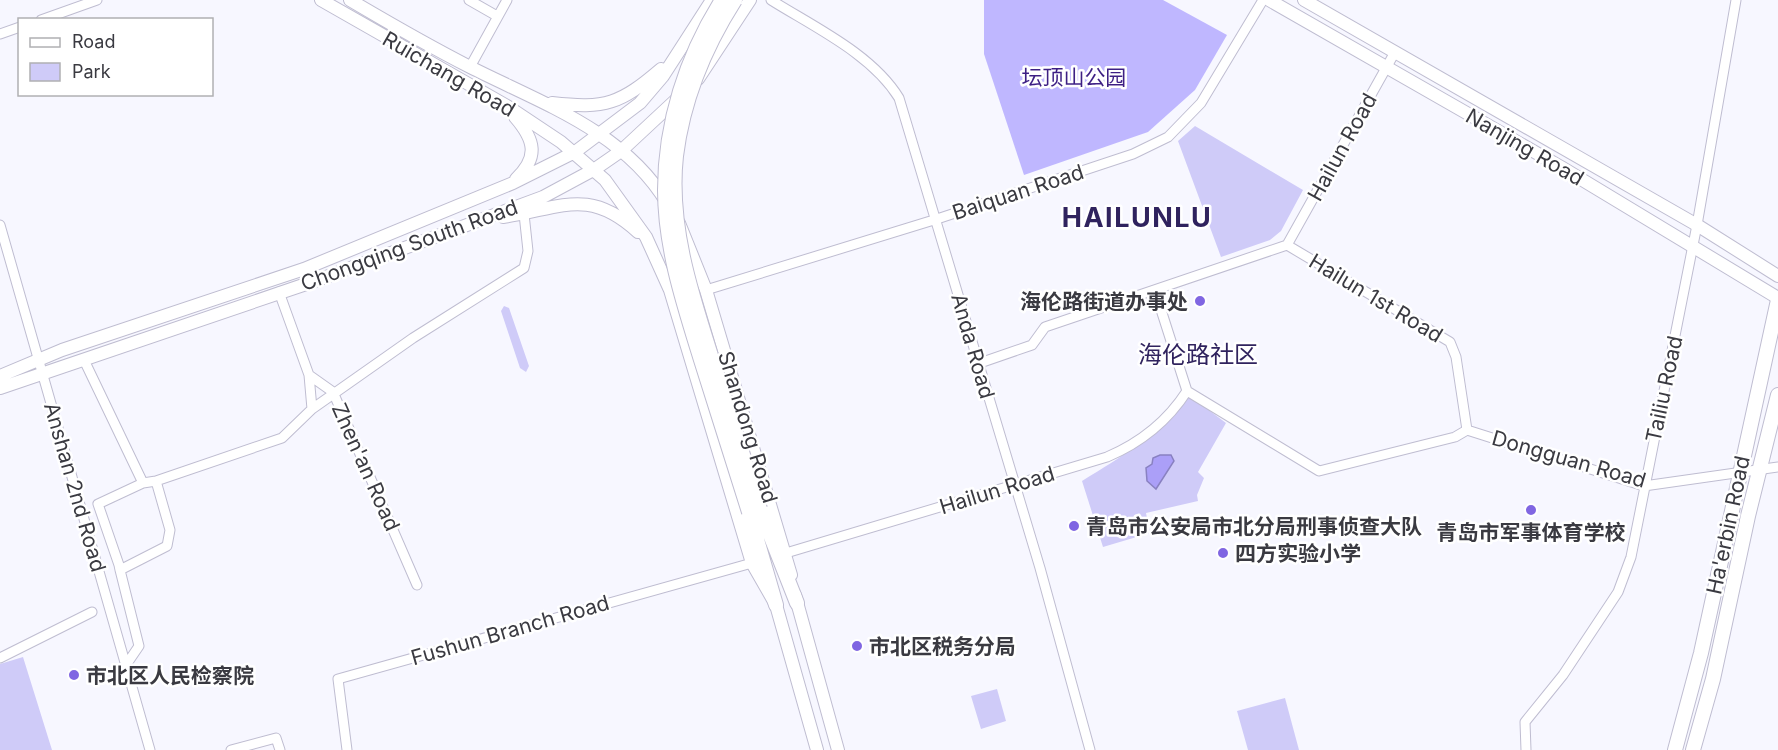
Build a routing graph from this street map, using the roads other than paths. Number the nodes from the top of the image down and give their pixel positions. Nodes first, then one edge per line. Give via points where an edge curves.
1 (97, 0) edge
2 (321, 0) edge
3 (350, 0) edge
4 (469, 0) edge
5 (507, 0) edge
6 (712, 0) edge
7 (722, 0) edge
8 (735, 0) edge
9 (750, 0) edge
10 (771, 0) edge
11 (1263, 0) edge
12 (1269, 0) edge
13 (1304, 0) edge
14 (1736, 0) edge
15 (497, 16) junction
16 (47, 18) edge
17 (18, 28) edge
18 (0, 34) edge
19 (1395, 52) junction
20 (678, 54) junction
21 (470, 67) junction
22 (1387, 68) junction
23 (703, 74) junction
24 (543, 102) junction
25 (507, 106) junction
26 (600, 135) junction
27 (621, 151) junction
28 (574, 152) junction
29 (595, 169) junction
30 (513, 183) junction
31 (524, 214) junction
32 (937, 219) junction
33 (478, 221) junction
34 (0, 225) edge
35 (1697, 225) junction
36 (686, 237) junction
37 (651, 243) junction
38 (1287, 245) junction
39 (1693, 245) junction
40 (1778, 276) edge
41 (705, 290) junction
42 (1155, 291) junction
43 (279, 292) junction
44 (1778, 299) edge
45 (38, 360) junction
46 (84, 360) junction
47 (977, 364) junction
48 (42, 374) junction
49 (309, 375) junction
50 (0, 376) edge
51 (0, 388) edge
52 (1187, 392) junction
53 (333, 393) junction
54 (1778, 395) edge
55 (312, 409) junction
56 (1467, 430) junction
57 (1778, 467) edge
58 (1760, 469) junction
59 (1739, 472) junction
60 (156, 481) junction
61 (143, 483) junction
62 (1015, 485) junction
63 (1644, 486) junction
64 (754, 510) junction
65 (786, 553) junction
66 (752, 563) junction
67 (120, 570) junction
68 (417, 585) dead end
69 (797, 603) junction
70 (776, 605) junction
71 (92, 612) dead end
72 (0, 658) edge
73 (126, 665) junction
74 (150, 750) edge
75 (231, 750) edge
76 (280, 750) edge
77 (347, 750) edge
78 (817, 750) edge
79 (838, 750) edge
80 (1090, 750) edge
81 (1526, 750) edge
82 (1676, 750) edge
83 (1693, 750) edge

1 - 16 street
2 - 25 main road, Ruichang Road
3 - 21 main road, Ruichang Road
4 - 15 street
5 - 15 street
6 - 20 main road, Chongqing South Road
7 - 64 highway, bridge via 693,53 675,110 666,156 665,192 678,283
8 - 64 highway, bridge via 704,56 685,110 676,157 675,193 689,280
9 - 23 main road, Chongqing South Road
10 - 32 street, Anda Road via 853,53 893,89 905,114
11 - 32 street, Baiquan Road via 1201,103 1168,137 1133,154
12 - 22 main road, Nanjing Road
13 - 19 main road, Nanjing Road
14 - 35 street, Tailiu Road
15 - 21 street
17 - 18 street
19 - 22 street, Hailun Road
19 - 35 main road, Nanjing Road
20 - 24 main road via 637,90 617,101 589,106
20 - 26 main road, Chongqing South Road via 640,102
21 - 24 main road, Ruichang Road
22 - 38 street, Hailun Road
22 - 39 main road, Nanjing Road
23 - 27 main road, Chongqing South Road
23 - 36 main road via 683,106 671,150 676,208
24 - 26 main road, Ruichang Road
25 - 28 main road, Ruichang Road
25 - 30 main road via 527,130 532,148 525,171
26 - 27 main road, Shandong Road
26 - 28 main road, Chongqing South Road
27 - 29 main road, Chongqing South Road
27 - 36 main road, Shandong Road via 663,196
28 - 29 main road, Ruichang Road
28 - 30 main road, Chongqing South Road
29 - 33 main road, Chongqing South Road via 543,197
29 - 37 main road, Shandong Road
30 - 45 main road, Chongqing South Road via 304,269
31 - 33 main road
31 - 37 main road via 556,205 587,204 624,220
31 - 53 street via 528,251 524,268
32 - 41 street, Baiquan Road
32 - 47 street, Anda Road
33 - 43 main road, Chongqing South Road
34 - 45 street, Anshan 2nd Road
35 - 39 street, Tailiu Road
35 - 40 main road, Nanjing Road
36 - 41 main road, Shandong Road
37 - 66 main road, Shandong Road via 670,290
38 - 42 street
38 - 56 street, Hailun 1st Road via 1450,342 1456,357
39 - 44 main road, Nanjing Road
39 - 63 street, Tailiu Road
41 - 65 main road, Shandong Road
42 - 47 street via 1045,327 1032,345
42 - 52 street
43 - 46 main road, Chongqing South Road
43 - 49 street
44 - 59 highway, Ha'erbin Road
45 - 48 street, Anshan 2nd Road
45 - 50 main road, Chongqing South Road
46 - 48 main road, Chongqing South Road
46 - 61 street
47 - 62 street, Anda Road
48 - 51 main road, Chongqing South Road
48 - 73 street, Anshan 2nd Road
49 - 53 street, Zhen'an Road
49 - 55 street
52 - 56 street via 1319,471 1455,437
52 - 62 street, Hailun Road via 1151,433 1126,447 1107,457
53 - 55 street
53 - 68 street, Zhen'an Road
54 - 58 highway, Ha'erbin Road
55 - 60 street via 282,438
56 - 63 street, Dongguan Road
57 - 58 street, Dongguan Road
58 - 59 street, Dongguan Road
58 - 83 highway, Ha'erbin Road
59 - 63 street, Dongguan Road
59 - 82 highway, Ha'erbin Road
60 - 61 street
60 - 67 street via 170,530 167,546
61 - 67 street via 98,504
62 - 65 street, Hailun Road
62 - 80 street, Anda Road
63 - 81 street, Tailiu Road via 1631,557 1618,592 1563,675 1525,722
64 - 69 highway
64 - 70 highway
65 - 69 main road, Shandong Road
66 - 70 main road, Shandong Road
66 - 77 street, Fushun Branch Road via 338,679
67 - 73 street via 139,646
69 - 79 main road, Shandong Road
70 - 78 main road, Shandong Road
71 - 72 street
73 - 74 street, Anshan 2nd Road
75 - 76 street via 276,738

